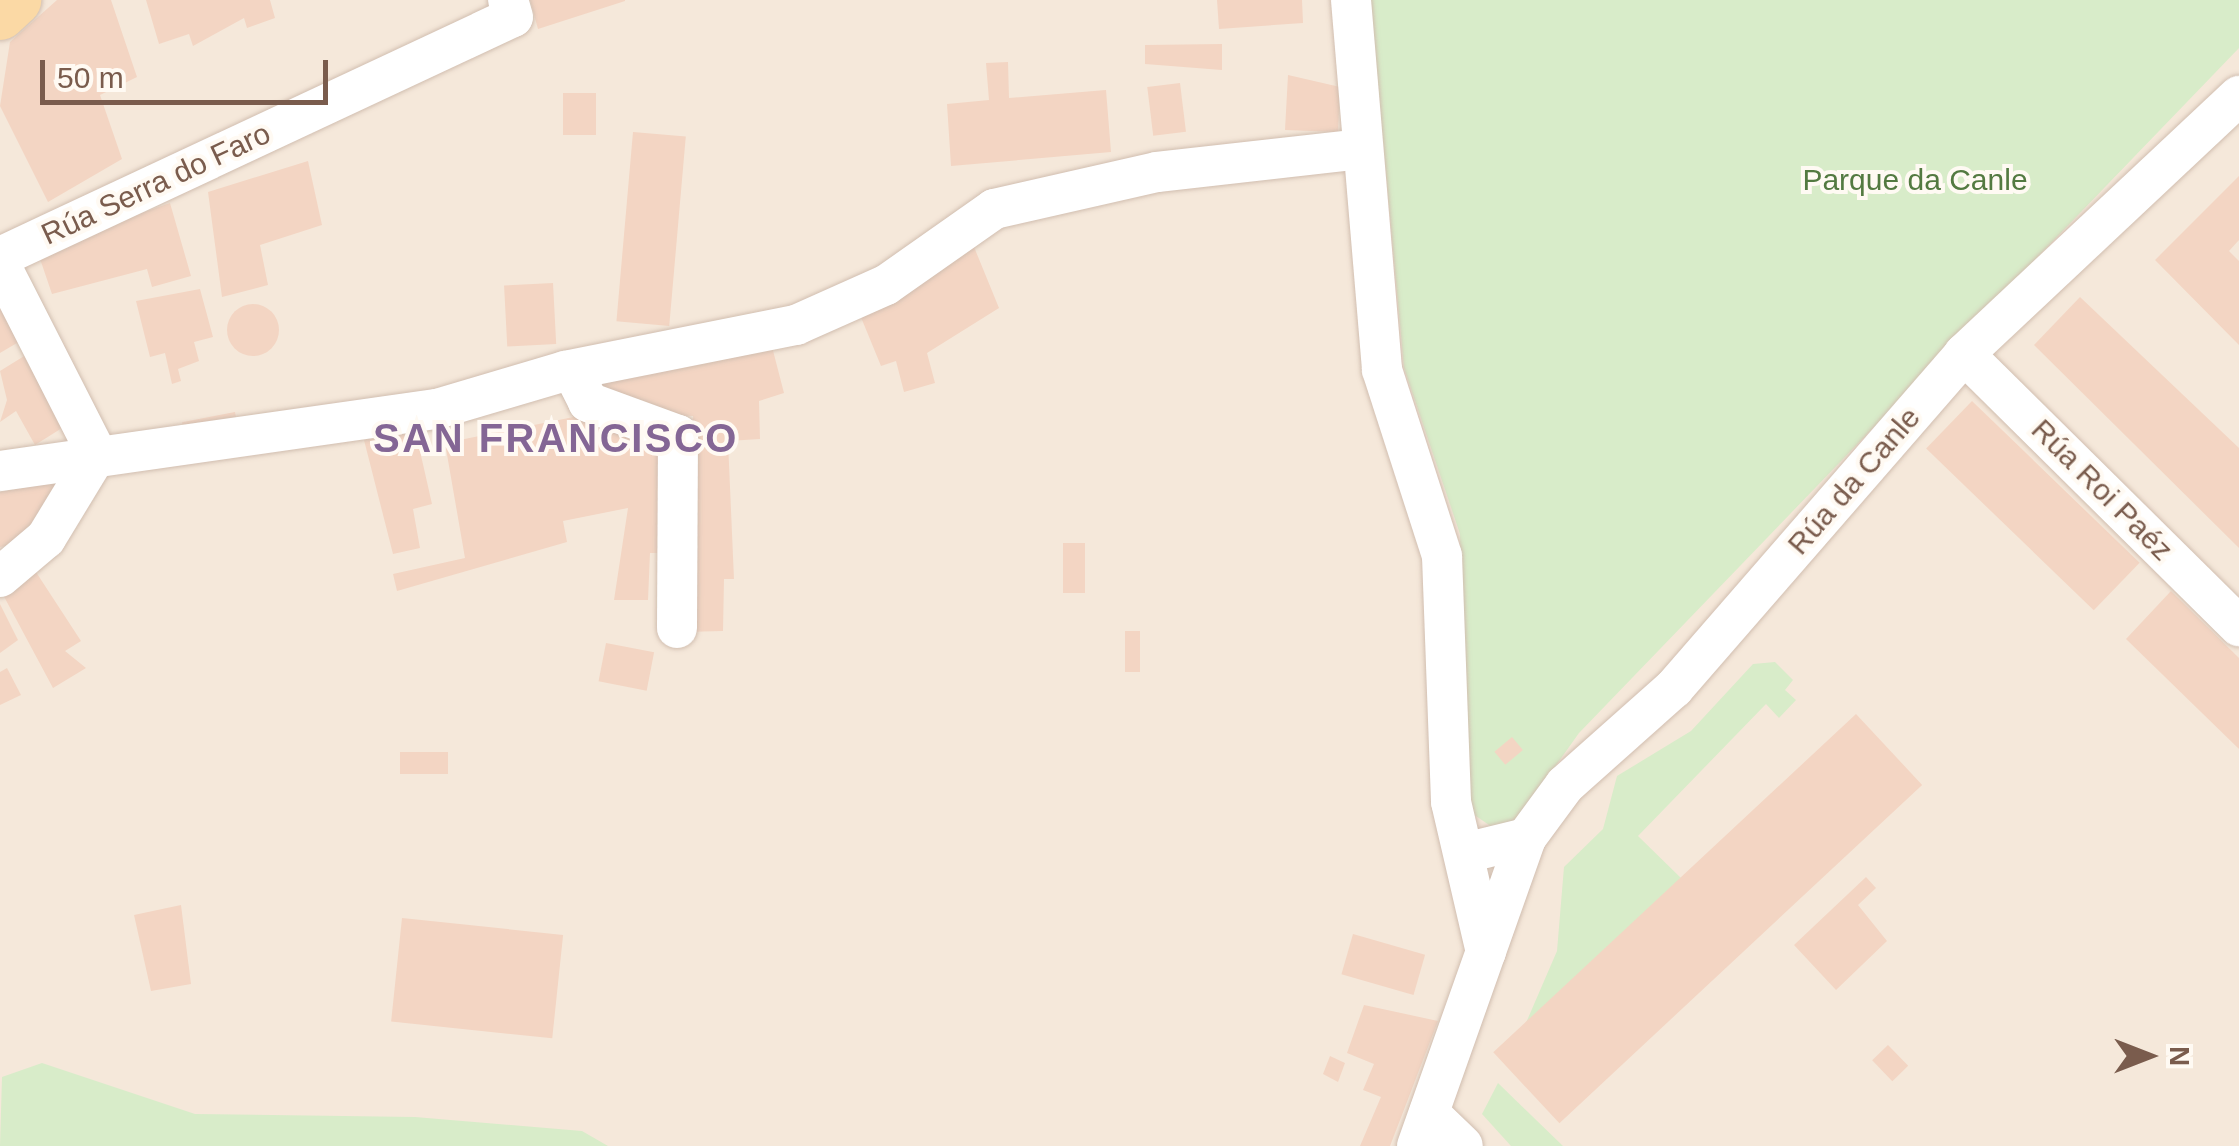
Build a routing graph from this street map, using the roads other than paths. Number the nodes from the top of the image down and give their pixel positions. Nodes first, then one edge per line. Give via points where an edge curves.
1 (16, 0) edge
2 (508, 0) edge
3 (1350, 0) edge
4 (0, 14) edge
5 (2234, 112) edge
6 (1363, 149) junction
7 (0, 260) edge
8 (1964, 354) junction
9 (572, 370) junction
10 (97, 454) junction
11 (0, 471) edge
12 (0, 577) edge
13 (2239, 626) edge
14 (677, 628) dead end
15 (1526, 838) junction
16 (1468, 852) junction
17 (1486, 952) junction
18 (1423, 1130) edge
19 (1463, 1146) edge

1 - 4 main road
2 - 7 street, Rúa Serra do Faro via 513,17
3 - 6 street
5 - 8 street, Rúa da Canle
6 - 9 street via 1157,172 994,209 886,285 796,325
6 - 16 street via 1382,370 1442,556 1450,802
7 - 10 street
8 - 13 street, Rúa Roi Paéz
8 - 15 street, Rúa da Canle via 1674,688 1565,785
9 - 10 street via 437,410
9 - 14 street via 588,402 678,435
10 - 11 street
10 - 12 street via 46,538
15 - 16 street
15 - 17 street, Rúa da Canle
16 - 17 street
17 - 18 street, Rúa da Canle
18 - 19 street

